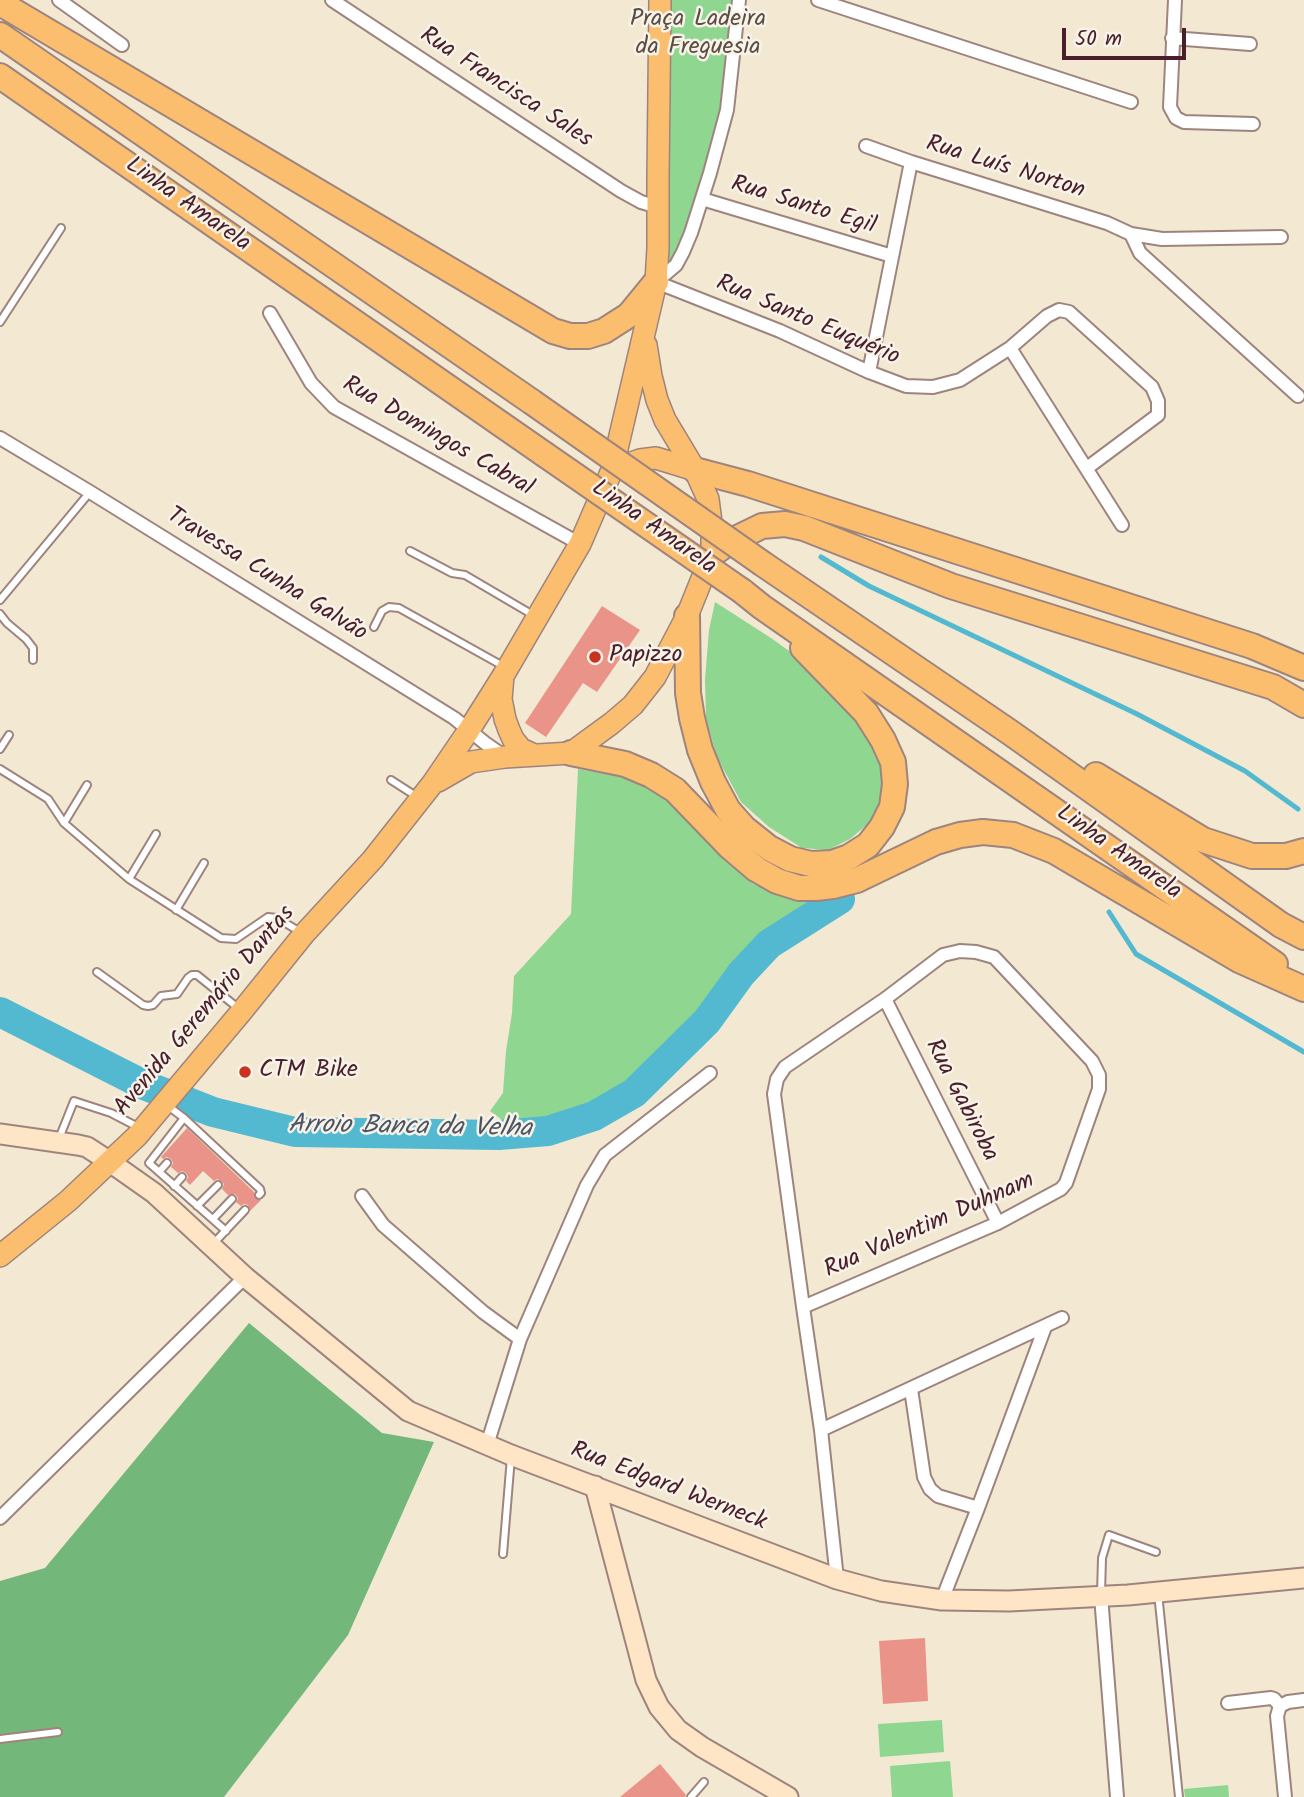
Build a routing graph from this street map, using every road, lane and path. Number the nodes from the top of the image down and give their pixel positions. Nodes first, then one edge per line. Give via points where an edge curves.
1 (59, 0) edge
2 (332, 0) edge
3 (660, 0) edge
4 (739, 0) edge
5 (1175, 0) edge
6 (821, 1) edge
7 (0, 3) edge
8 (0, 35) edge
9 (1172, 38) junction
10 (1250, 44) dead end
11 (122, 46) dead end
12 (0, 76) edge
13 (1131, 102) dead end
14 (1253, 124) dead end
15 (866, 146) dead end
16 (911, 162) junction
17 (702, 199) junction
18 (657, 206) junction
19 (61, 228) dead end
20 (1131, 234) junction
21 (1282, 237) dead end
22 (892, 256) junction
23 (656, 282) junction
24 (270, 313) dead end
25 (0, 322) edge
26 (644, 331) junction
27 (1010, 348) junction
28 (869, 372) junction
29 (1298, 396) dead end
30 (0, 438) edge
31 (1087, 468) junction
32 (612, 470) junction
33 (695, 470) junction
34 (90, 492) junction
35 (1122, 526) dead end
36 (580, 544) junction
37 (410, 551) dead end
38 (712, 554) junction
39 (0, 600) edge
40 (762, 607) junction
41 (0, 614) edge
42 (687, 616) junction
43 (538, 618) junction
44 (374, 626) dead end
45 (33, 660) dead end
46 (1304, 668) edge
47 (505, 673) junction
48 (1304, 705) edge
49 (469, 730) junction
50 (1011, 733) junction
51 (9, 735) dead end
52 (0, 749) edge
53 (571, 753) junction
54 (534, 755) junction
55 (505, 757) junction
56 (0, 769) edge
57 (391, 780) dead end
58 (87, 785) dead end
59 (427, 791) junction
60 (64, 822) junction
61 (156, 834) dead end
62 (1304, 851) edge
63 (204, 863) dead end
64 (129, 879) junction
65 (176, 910) junction
66 (304, 934) junction
67 (1304, 937) edge
68 (97, 972) dead end
69 (1304, 987) edge
70 (884, 999) junction
71 (242, 1011) junction
72 (709, 1073) dead end
73 (165, 1103) junction
74 (184, 1118) junction
75 (143, 1129) junction
76 (0, 1134) edge
77 (58, 1141) junction
78 (110, 1162) junction
79 (167, 1163) dead end
80 (159, 1172) junction
81 (182, 1177) dead end
82 (218, 1185) dead end
83 (174, 1186) junction
84 (259, 1195) dead end
85 (362, 1196) dead end
86 (232, 1199) dead end
87 (197, 1206) junction
88 (245, 1210) dead end
89 (213, 1219) junction
90 (998, 1223) junction
91 (226, 1230) junction
92 (212, 1245) junction
93 (0, 1256) edge
94 (245, 1278) junction
95 (803, 1307) junction
96 (1062, 1318) dead end
97 (1045, 1327) junction
98 (520, 1339) junction
99 (911, 1389) junction
100 (821, 1430) junction
101 (487, 1445) junction
102 (511, 1455) junction
103 (595, 1486) junction
104 (978, 1507) junction
105 (0, 1518) edge
106 (1156, 1552) dead end
107 (503, 1554) dead end
108 (1304, 1578) edge
109 (836, 1579) junction
110 (1158, 1592) junction
111 (1101, 1596) junction
112 (942, 1600) junction
113 (1304, 1700) edge
114 (1228, 1703) dead end
115 (1280, 1706) junction
116 (58, 1732) dead end
117 (0, 1739) edge
118 (704, 1782) dead end
119 (691, 1797) edge
120 (788, 1797) edge
121 (1117, 1797) edge
122 (1179, 1797) edge
123 (1285, 1797) edge

1 - 11 street
2 - 18 street, Rua Francisca Sales via 611,184
3 - 18 main road, Avenida Geremário Dantas
4 - 17 street via 727,110
5 - 9 street
6 - 13 street
7 - 23 highway via 553,331 588,336 604,331 629,315
8 - 50 highway, Linha Amarela, bridge
9 - 10 street
9 - 14 street via 1170,107 1175,118
12 - 40 highway, Linha Amarela, bridge
15 - 16 street, Rua Luís Norton
16 - 20 street, Rua Luís Norton
16 - 22 street
17 - 22 street, Rua Santo Egil
17 - 23 street via 676,265
18 - 23 main road, Avenida Geremário Dantas
19 - 25 lane
20 - 21 street, Rua Luís Norton via 1162,239
20 - 29 street via 1140,253
22 - 28 street
23 - 26 main road, Avenida Geremário Dantas
23 - 28 street, Rua Santo Euquério
24 - 36 street, Rua Domingos Cabral via 311,383 334,407
26 - 32 main road, Avenida Geremário Dantas
26 - 33 main road, Avenida Geremário Dantas via 657,400
27 - 28 street, Rua Santo Euquério via 960,380 933,387 906,386
27 - 31 street
27 - 31 street, Rua Santo Euquério via 1047,316 1059,310 1069,312 1152,387 1158,415
30 - 34 street, Travessa Cunha Galvão
31 - 35 street
32 - 33 main road via 656,458
32 - 36 main road, Avenida Geremário Dantas
33 - 38 main road, Avenida Geremário Dantas via 708,499
33 - 46 highway via 1252,646
34 - 39 lane
34 - 49 street, Travessa Cunha Galvão
36 - 43 main road, Avenida Geremário Dantas
37 - 43 lane via 465,575
38 - 42 main road, Avenida Geremário Dantas
38 - 48 highway via 762,526 804,528 951,586 1273,687
40 - 42 highway via 866,713 893,762 892,807 882,827 868,845 832,863 790,859 769,848 728,810 700,750 692,718
40 - 69 highway, Linha Amarela
41 - 45 lane via 33,648
42 - 53 main road, Avenida Geremário Dantas via 655,677 633,705
43 - 47 main road, Avenida Geremário Dantas
44 - 47 lane via 382,611 399,608
47 - 49 main road, Avenida Geremário Dantas
47 - 54 main road via 501,699 505,719 521,749
49 - 55 street, Travessa Cunha Galvão
49 - 59 main road, Avenida Geremário Dantas
50 - 62 highway via 1086,768 1203,841 1252,856
50 - 67 highway, Linha Amarela
51 - 52 lane
53 - 54 main road, Avenida Geremário Dantas
53 - 69 highway via 625,764 676,790 729,846 777,881 799,888 833,886 960,835 1013,835 1054,851 1239,960
54 - 55 main road, Avenida Geremário Dantas
55 - 59 main road, Avenida Geremário Dantas via 471,762
56 - 60 lane via 48,799
57 - 59 lane
58 - 60 lane
59 - 66 main road, Avenida Geremário Dantas
60 - 64 lane
61 - 64 lane
63 - 65 lane
64 - 65 lane
65 - 66 lane via 221,938 236,939 268,917
66 - 71 main road, Avenida Geremário Dantas
68 - 71 lane via 148,1006 162,996 177,994 188,978 197,975
70 - 90 street, Rua Gabiroba
70 - 90 street, Rua Valentim Duhnam via 943,956 960,951 994,957 1092,1061 1099,1089 1066,1183
70 - 95 street, Rua Valentim Duhnam via 785,1068 777,1079 775,1094
71 - 73 main road, Avenida Geremário Dantas
72 - 98 street via 606,1155 587,1185
73 - 74 lane
73 - 75 main road, Avenida Geremário Dantas
74 - 80 lane via 150,1162
74 - 84 lane via 260,1189
75 - 77 lane via 74,1101
75 - 78 main road, Avenida Geremário Dantas
76 - 77 street, Rua Edgard Werneck
77 - 78 street, Rua Edgard Werneck via 87,1147
78 - 92 street, Rua Edgard Werneck via 154,1193
78 - 93 main road, Avenida Geremário Dantas
79 - 80 lane
80 - 83 lane
81 - 83 lane
82 - 87 lane
83 - 87 lane
85 - 98 street via 383,1225
86 - 89 lane
87 - 89 lane
88 - 91 lane
89 - 91 lane
90 - 95 street, Rua Valentim Duhnam
91 - 92 lane
92 - 94 street, Rua Edgard Werneck
94 - 101 street, Rua Edgard Werneck via 408,1411
94 - 105 street
95 - 100 street, Rua Valentim Duhnam
96 - 97 street
97 - 99 street
97 - 104 street
98 - 101 street
99 - 100 street
99 - 104 street via 924,1477 930,1489 938,1496
100 - 109 street, Rua Valentim Duhnam
101 - 102 street, Rua Edgard Werneck
102 - 103 street, Rua Edgard Werneck
102 - 107 lane
103 - 109 street, Rua Edgard Werneck
103 - 120 street via 646,1680 659,1707 678,1730 702,1747
104 - 112 street
106 - 111 lane via 1109,1535 1102,1558
108 - 110 street, Rua Edgard Werneck
109 - 112 street, Rua Edgard Werneck
110 - 111 street, Rua Edgard Werneck
110 - 122 lane
111 - 112 street, Rua Edgard Werneck
111 - 121 street
113 - 115 street
114 - 115 street via 1271,1698
115 - 123 street via 1277,1716
116 - 117 lane
118 - 119 lane

